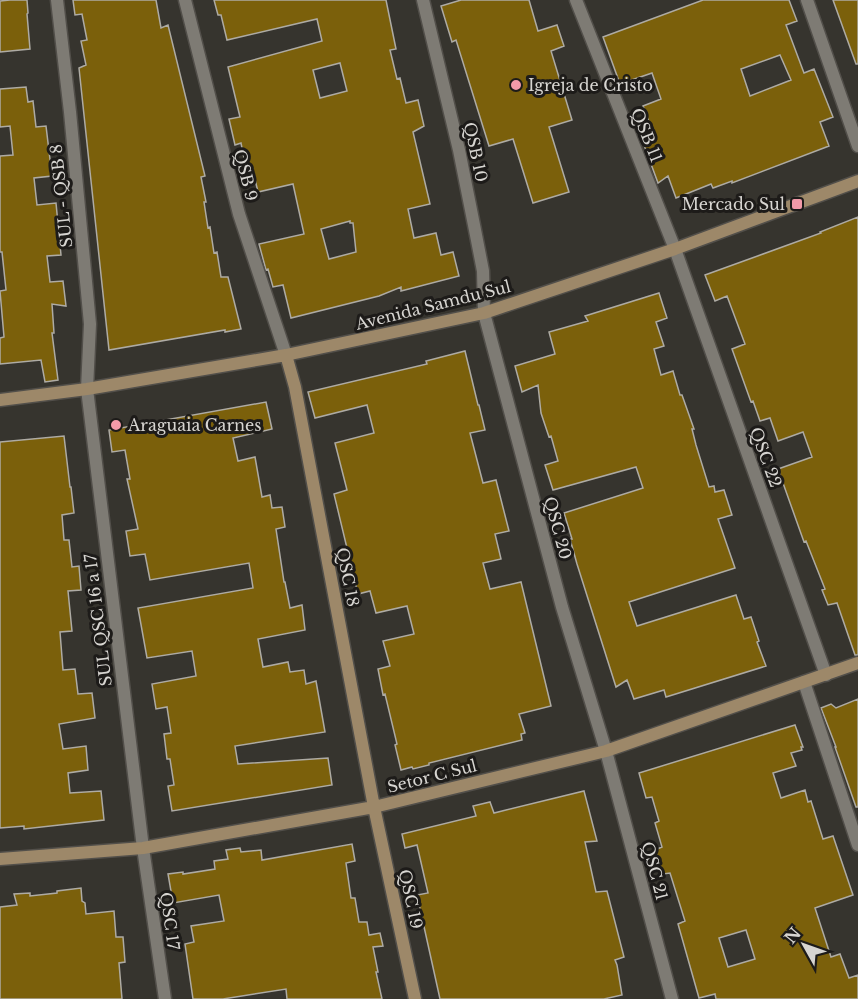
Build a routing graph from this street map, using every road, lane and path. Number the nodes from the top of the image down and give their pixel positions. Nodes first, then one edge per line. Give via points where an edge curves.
1 (57, 0) edge
2 (185, 0) edge
3 (423, 0) edge
4 (576, 0) edge
5 (807, 0) edge
6 (858, 146) edge
7 (858, 182) edge
8 (675, 249) junction
9 (484, 313) junction
10 (285, 355) junction
11 (87, 389) junction
12 (0, 400) edge
13 (858, 663) edge
14 (826, 675) junction
15 (804, 682) junction
16 (606, 751) junction
17 (374, 807) junction
18 (858, 845) edge
19 (143, 848) junction
20 (0, 859) edge
21 (165, 999) edge
22 (415, 999) edge
23 (672, 999) edge

1 - 11 street, SUL - QSB 8 via 90,324
2 - 10 street, QSB 9 via 239,214
3 - 9 street, QSB 10 via 477,240 483,271
4 - 8 street, QSB 11
5 - 6 street
7 - 8 street, Avenida Samdu Sul
8 - 9 street, Avenida Samdu Sul
8 - 14 street, QSC 22
9 - 10 street, Avenida Samdu Sul
9 - 16 street, QSC 20 via 562,607
10 - 11 street, Avenida Samdu Sul
10 - 17 street, QSC 18 via 303,424
11 - 12 street, Avenida Samdu Sul
11 - 19 street, SUL QSC 16 a 17
13 - 14 street, Setor C Sul
14 - 15 street, Setor C Sul
15 - 16 street, Setor C Sul
15 - 18 street
16 - 17 street, Setor C Sul
16 - 23 street, QSC 21
17 - 19 street, Setor C Sul
17 - 22 street, QSC 19
19 - 20 street, Setor C Sul
19 - 21 street, QSC 17

